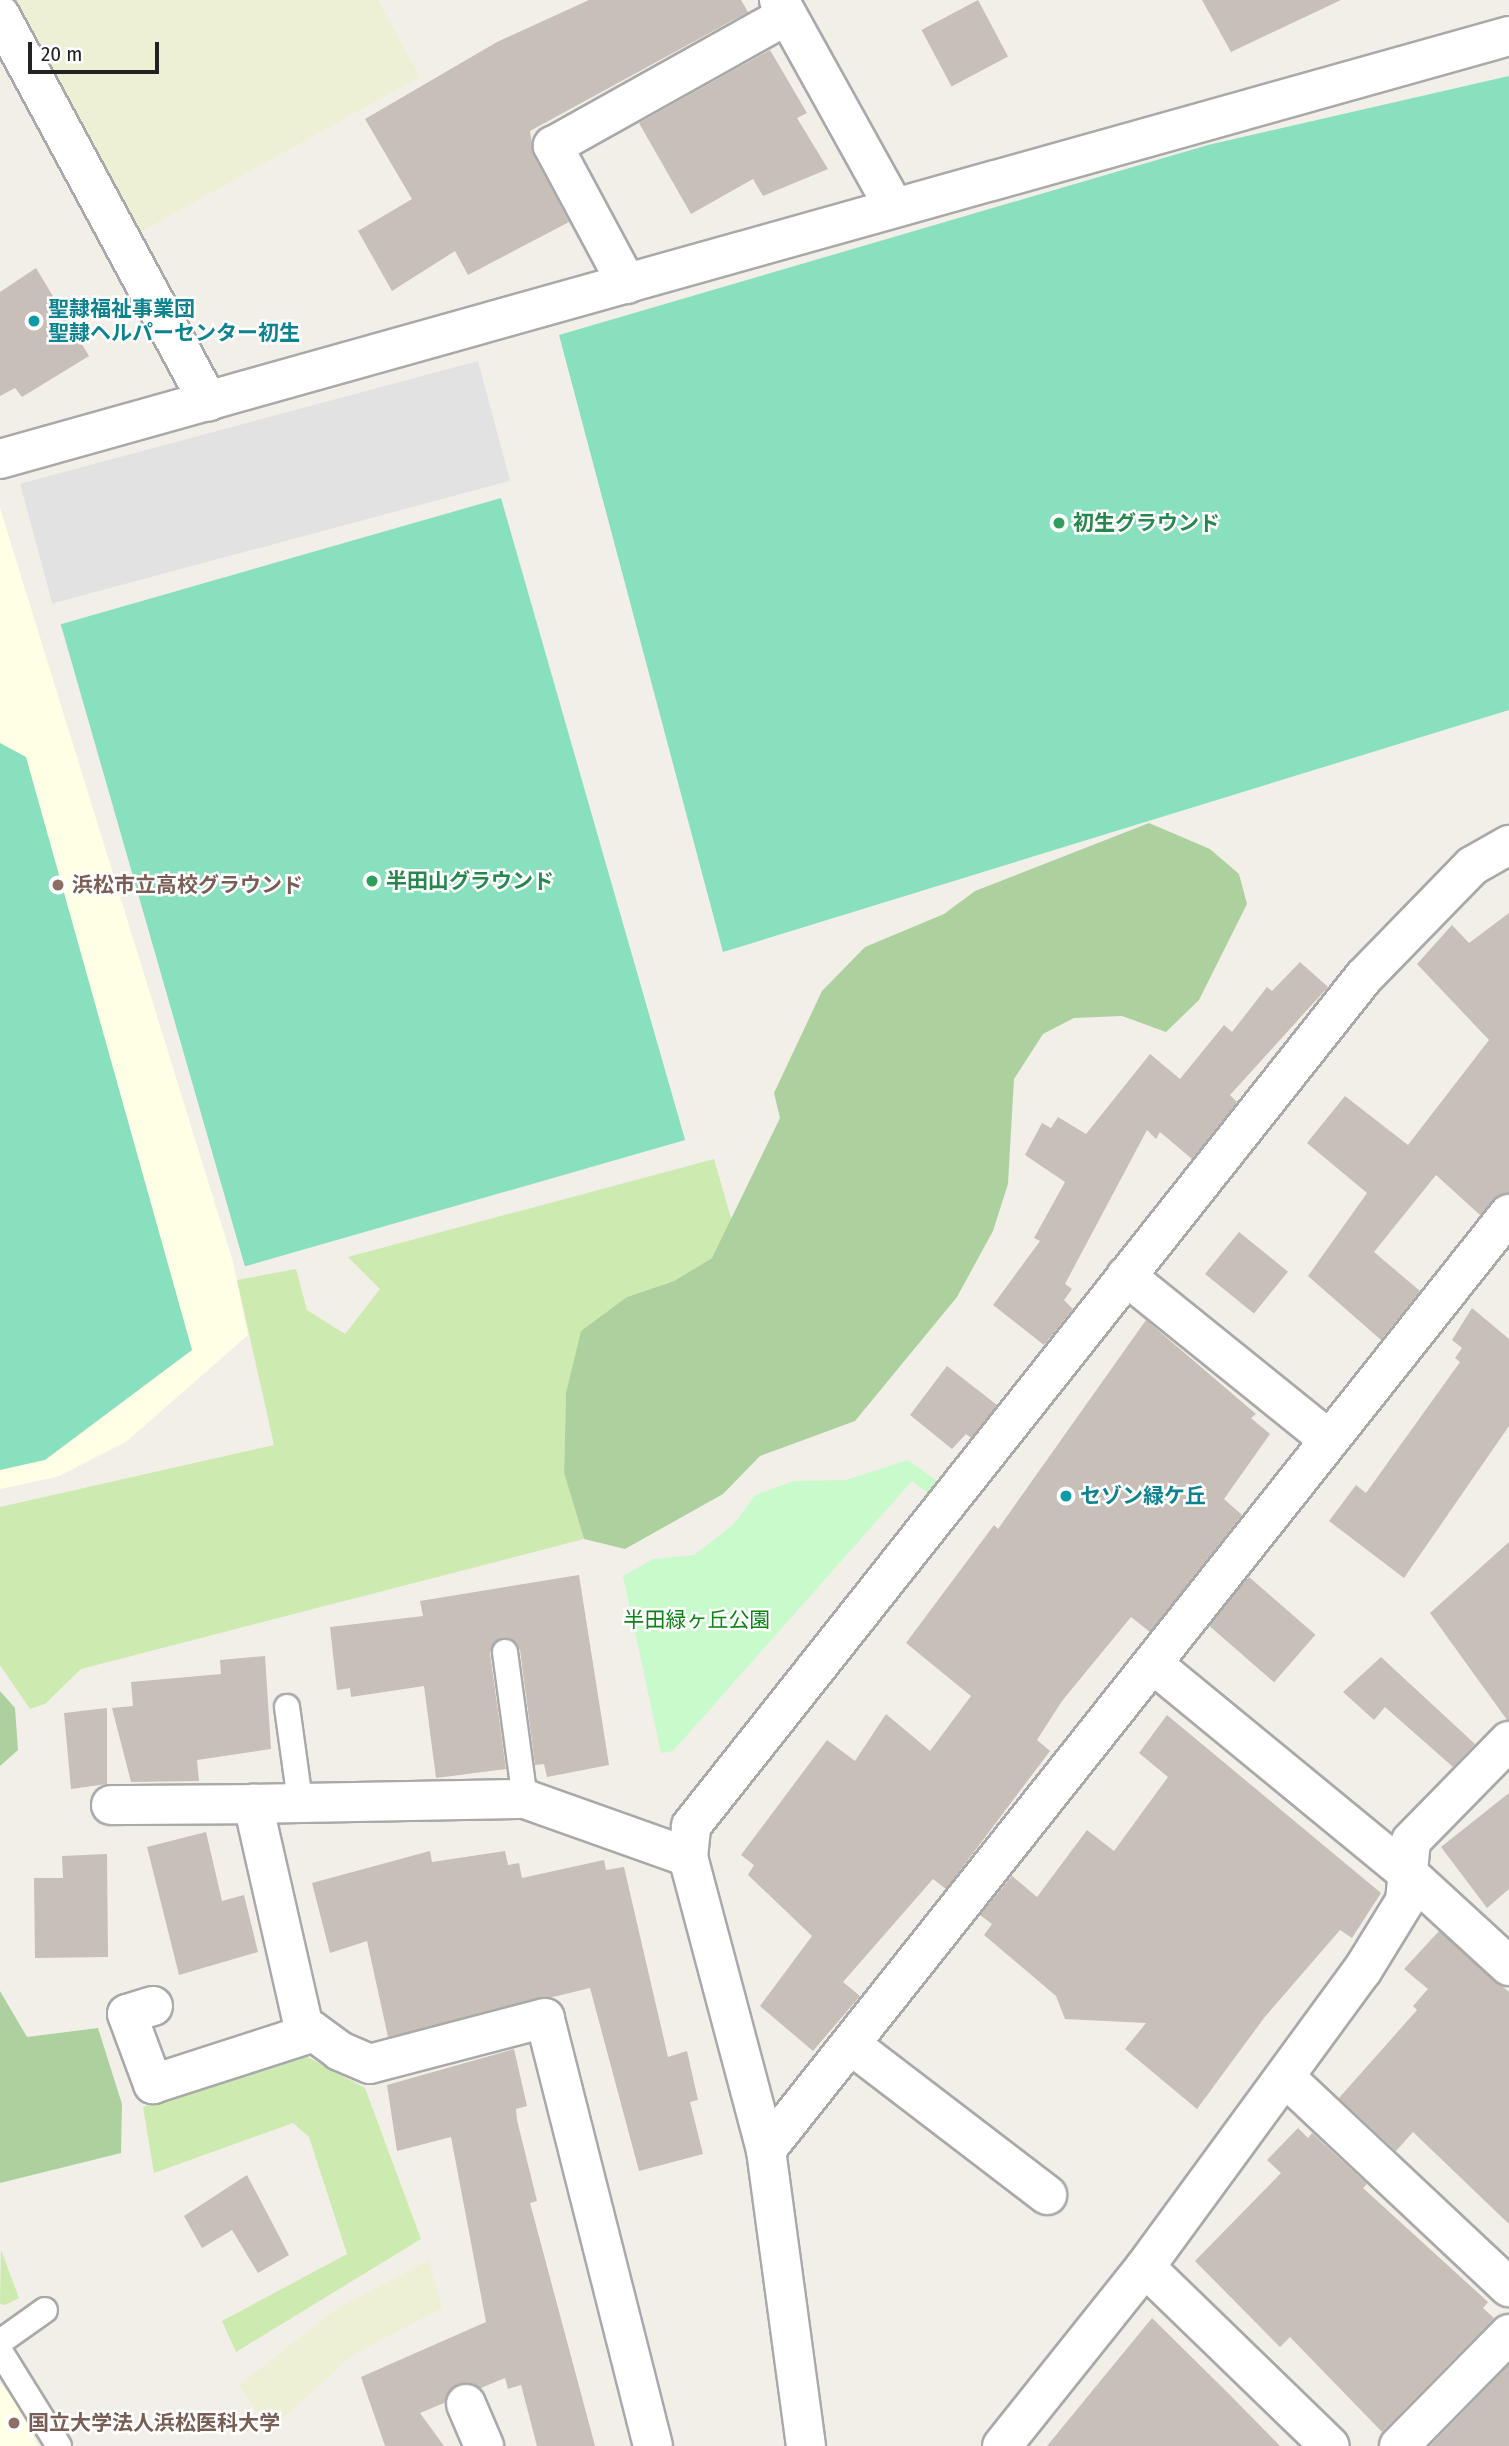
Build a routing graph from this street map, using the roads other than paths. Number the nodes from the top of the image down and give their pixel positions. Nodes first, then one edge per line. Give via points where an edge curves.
1 (783, 7) edge
2 (0, 15) edge
3 (1509, 36) edge
4 (893, 206) junction
5 (627, 285) junction
6 (208, 402) junction
7 (0, 459) edge
8 (1509, 845) edge
9 (1509, 1214) edge
10 (1126, 1276) junction
11 (1328, 1440) junction
12 (505, 1653) dead end
13 (1154, 1665) junction
14 (287, 1707) dead end
15 (1509, 1741) edge
16 (525, 1799) junction
17 (300, 1801) junction
18 (253, 1804) junction
19 (111, 1805) dead end
20 (688, 1857) junction
21 (1411, 1876) junction
22 (1509, 1966) edge
23 (153, 2006) dead end
24 (314, 2032) junction
25 (850, 2045) junction
26 (1285, 2077) junction
27 (766, 2150) junction
28 (1047, 2195) dead end
29 (1145, 2267) junction
30 (1509, 2287) edge
31 (45, 2310) dead end
32 (1509, 2334) edge
33 (0, 2342) edge
34 (0, 2351) edge
35 (466, 2404) dead end
36 (58, 2446) edge
37 (484, 2446) edge
38 (653, 2446) edge
39 (806, 2446) edge
40 (1002, 2446) edge
41 (1330, 2446) edge
42 (1399, 2446) edge

1 - 4 street
1 - 5 street via 553,146
2 - 6 street
3 - 4 street
4 - 5 street
5 - 6 street
6 - 7 street
8 - 10 street via 1472,866 1364,977
9 - 11 street
10 - 11 street
10 - 20 street via 691,1826
11 - 13 street
12 - 16 lane
13 - 21 street
13 - 25 street
14 - 17 lane
15 - 21 street via 1411,1842
16 - 17 street
16 - 20 street
17 - 18 street
18 - 19 street
18 - 24 street via 303,2024
20 - 27 street
21 - 22 street
21 - 26 street via 1405,1901 1362,1971
23 - 24 street via 127,2014 153,2084
24 - 38 street via 370,2064 545,2018
25 - 27 street
25 - 28 street
26 - 29 street
26 - 30 street
27 - 39 street
29 - 40 street
29 - 41 street
31 - 33 lane
32 - 42 street
34 - 36 lane
35 - 37 street

